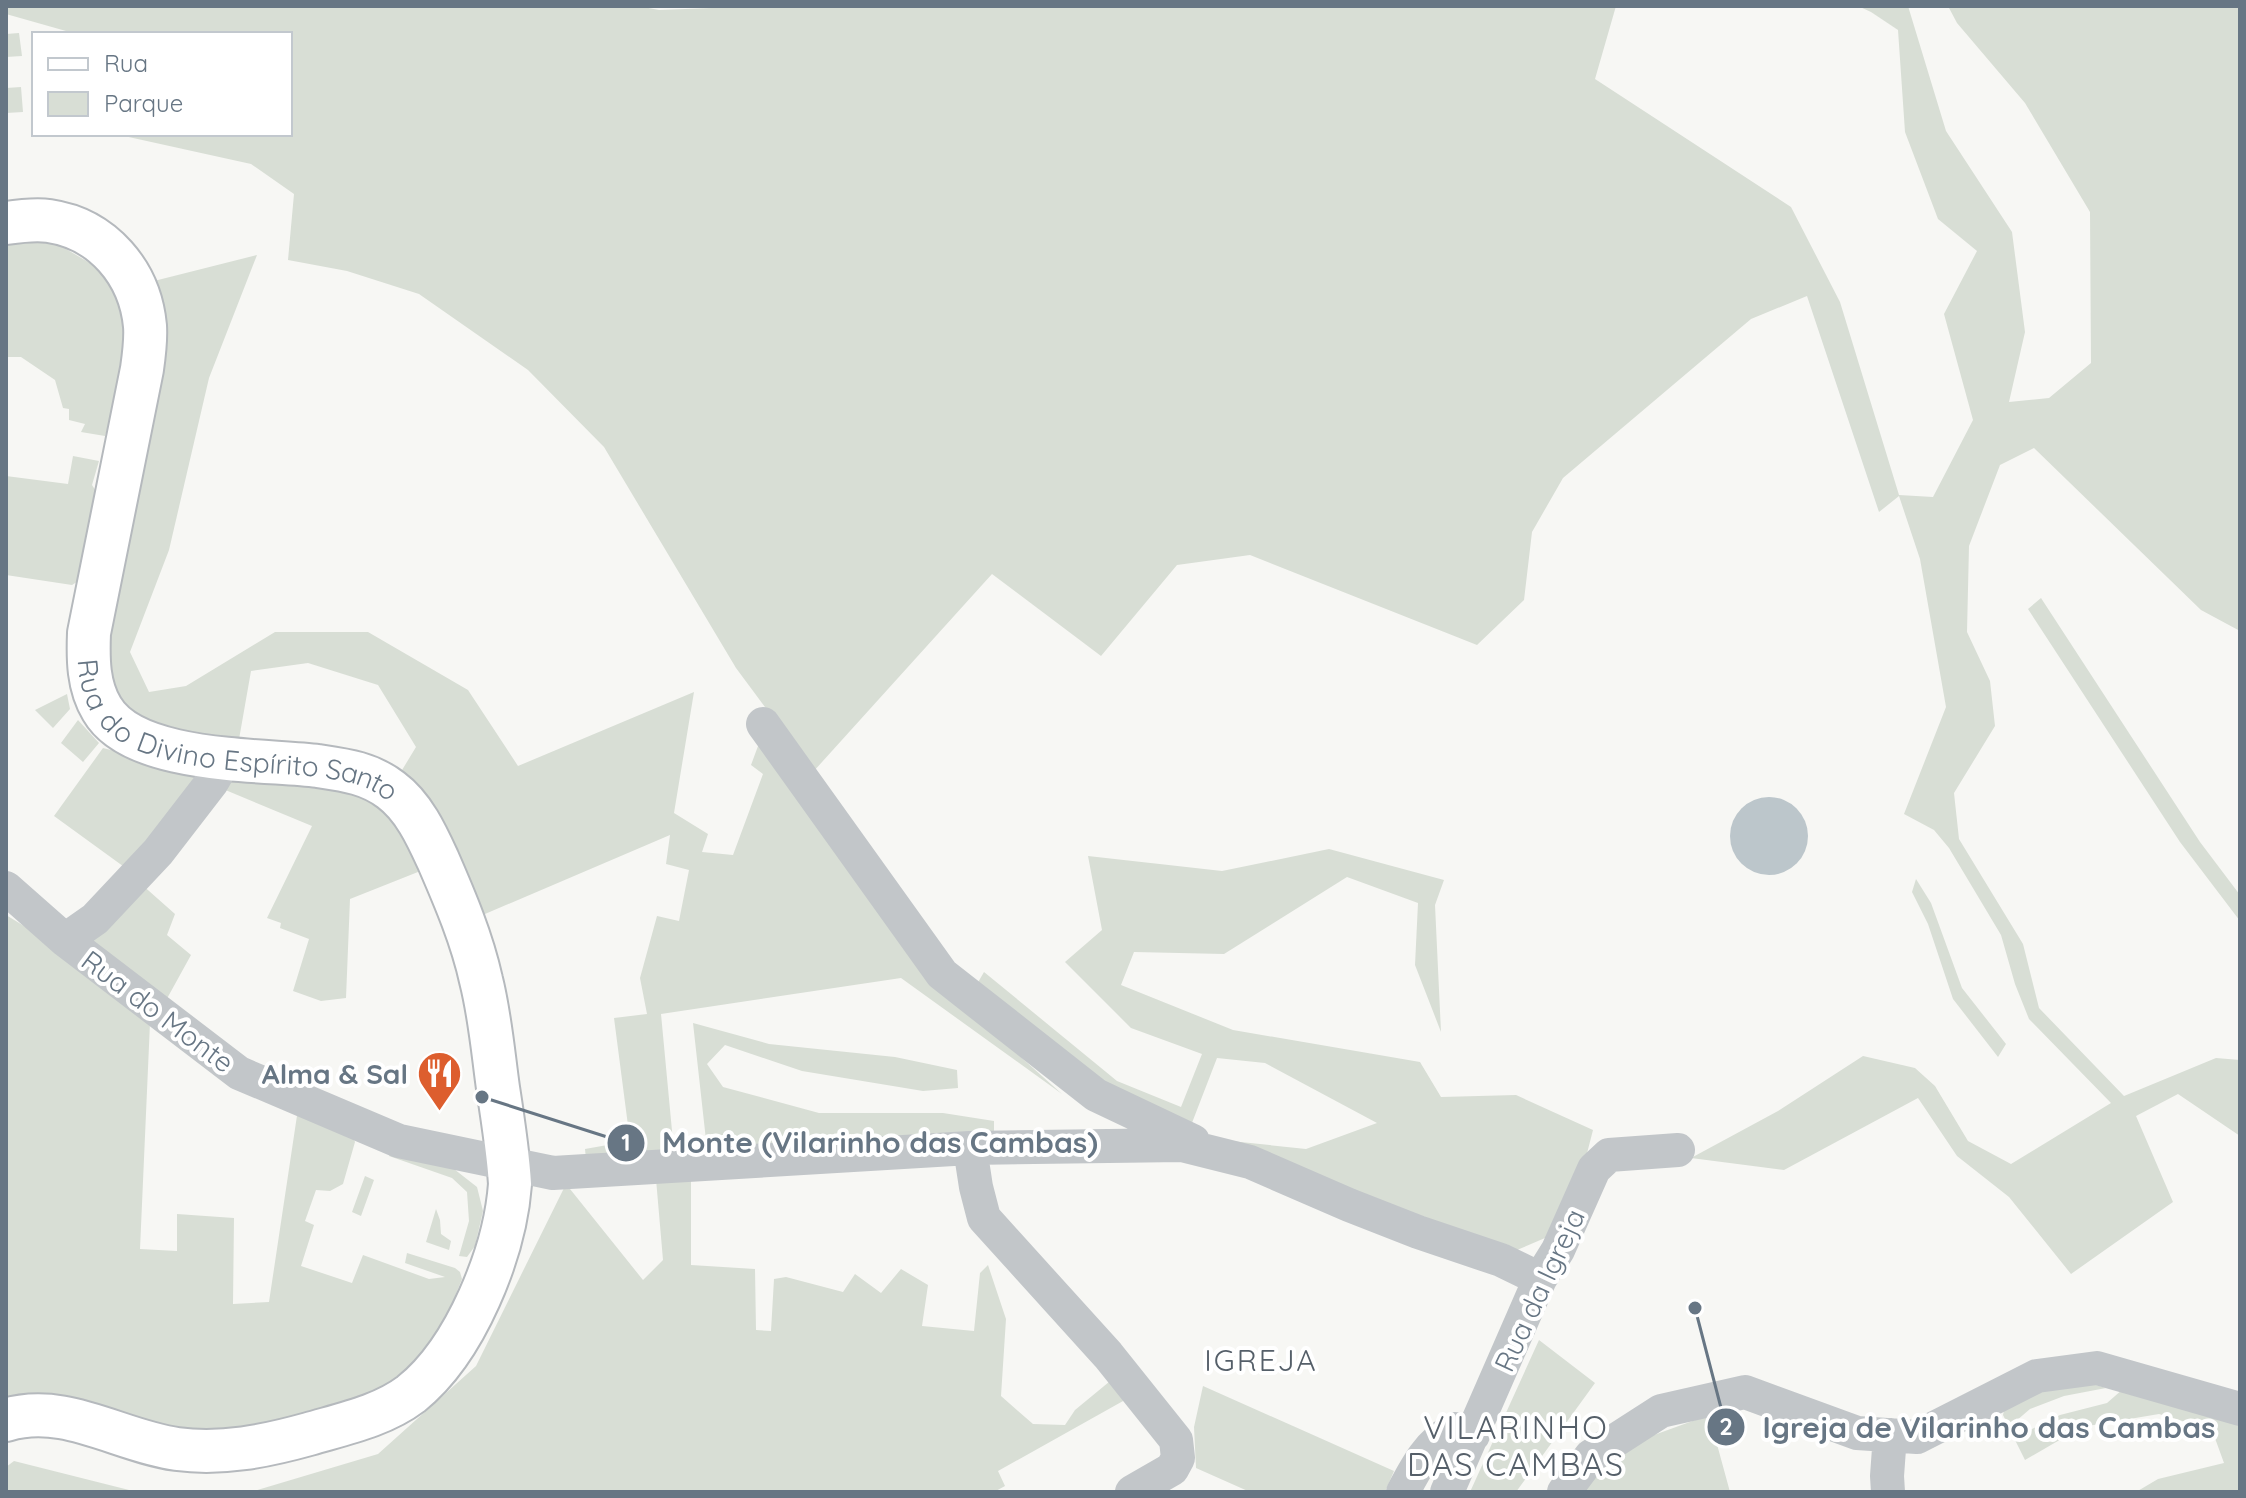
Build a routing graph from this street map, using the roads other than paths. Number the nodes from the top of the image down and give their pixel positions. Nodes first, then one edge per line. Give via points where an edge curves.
1 (6, 223) edge
2 (763, 724) dead end
3 (226, 758) junction
4 (6, 888) edge
5 (65, 940) junction
6 (970, 1148) junction
7 (1678, 1150) dead end
8 (1215, 1152) junction
9 (509, 1164) junction
10 (1540, 1279) junction
11 (2240, 1409) edge
12 (6, 1420) edge
13 (1473, 1435) junction
14 (1890, 1435) junction
15 (1132, 1492) edge
16 (1403, 1492) edge
17 (1447, 1492) edge
18 (1564, 1492) edge
19 (1888, 1492) edge

1 - 3 main road, Rua do Divino Espírito Santo via 49,221 101,243 134,282 145,327 137,396 89,633 88,665 95,696 103,712 132,737
2 - 8 street via 942,974 1096,1095
3 - 5 street via 158,852 95,919
3 - 9 main road, Rua do Divino Espírito Santo via 351,771 379,782 405,802 450,887 481,978
4 - 5 street, Rua do Monte
5 - 9 street, Rua do Monte via 239,1073 399,1141
6 - 8 street, Rua do Monte via 1182,1145
6 - 9 street, Rua do Monte via 553,1173
6 - 15 street via 984,1218 1108,1355 1176,1440 1178,1458 1172,1469
7 - 10 street, Rua da Igreja via 1609,1155 1594,1169
8 - 10 street
9 - 12 main road, Rua do Divino Espírito Santo via 508,1209 492,1266 443,1361 409,1396 358,1420 211,1452 154,1445 58,1416
10 - 13 street, Rua da Igreja
11 - 14 street via 2097,1368 2037,1376 1917,1437
13 - 16 street via 1455,1429 1440,1436
13 - 17 street, Rua da Igreja
14 - 18 street via 1857,1433 1745,1392 1661,1411 1591,1456
14 - 19 street

